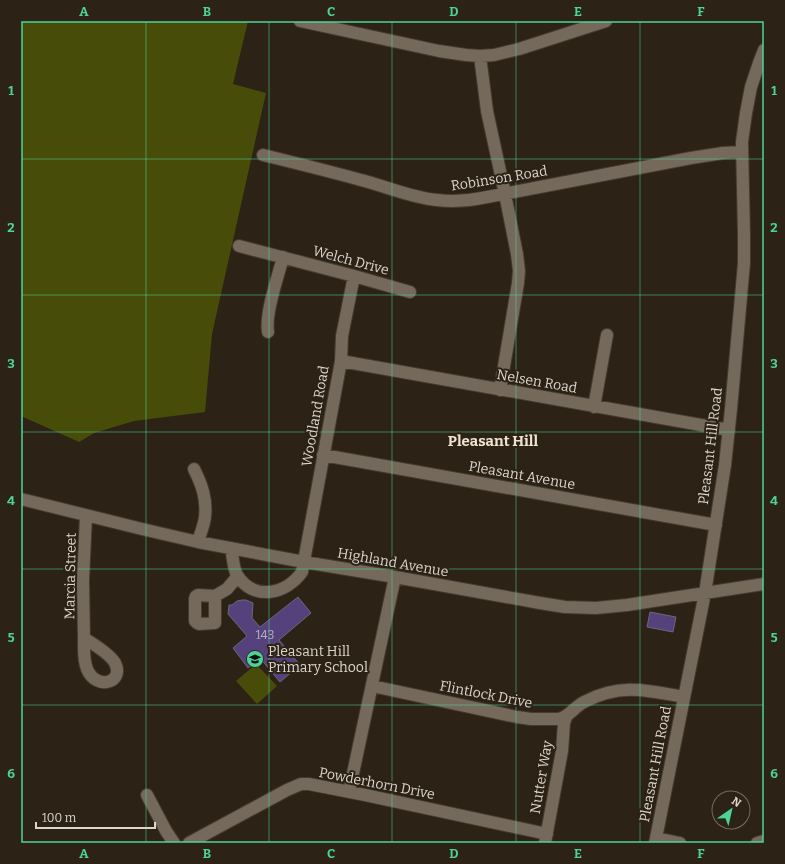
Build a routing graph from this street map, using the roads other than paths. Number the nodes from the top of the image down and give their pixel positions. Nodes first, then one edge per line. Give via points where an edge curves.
1 (300, 21) edge
2 (606, 21) edge
3 (327, 24) edge
4 (764, 50) edge
5 (480, 56) junction
6 (742, 152) junction
7 (263, 155) dead end
8 (505, 194) junction
9 (239, 246) dead end
10 (283, 257) junction
11 (354, 276) junction
12 (410, 292) dead end
13 (268, 332) dead end
14 (607, 335) dead end
15 (341, 361) junction
16 (500, 390) junction
17 (594, 407) junction
18 (729, 430) junction
19 (323, 455) junction
20 (194, 469) dead end
21 (21, 499) edge
22 (86, 516) junction
23 (716, 524) junction
24 (198, 542) junction
25 (231, 548) junction
26 (304, 562) junction
27 (238, 576) junction
28 (395, 577) junction
29 (764, 584) edge
30 (704, 593) junction
31 (215, 596) dead end
32 (84, 638) dead end
33 (372, 686) junction
34 (684, 697) junction
35 (566, 717) junction
36 (349, 792) junction
37 (147, 795) dead end
38 (546, 838) edge
39 (655, 840) edge
40 (764, 841) edge
41 (174, 843) edge
42 (189, 843) edge
43 (680, 843) edge
44 (757, 843) edge

1 - 3 street
2 - 5 street via 519,49
3 - 5 street via 440,51
4 - 6 street, Pleasant Hill Road via 751,87
5 - 8 street
6 - 8 street, Robinson Road via 684,159
6 - 18 street, Pleasant Hill Road via 744,263
7 - 8 street, Robinson Road via 422,198 466,201
8 - 16 street via 519,278
9 - 10 street, Welch Drive
10 - 11 street, Welch Drive
10 - 13 street via 271,302
11 - 12 street, Welch Drive
11 - 15 street, Woodland Road via 342,336
14 - 17 street
15 - 16 street, Nelsen Road
15 - 19 street, Woodland Road
16 - 17 street, Nelsen Road
17 - 18 street, Nelsen Road
18 - 23 street, Pleasant Hill Road
19 - 23 street, Pleasant Avenue
19 - 26 street, Woodland Road
20 - 24 street via 201,483 206,508
21 - 22 street, Highland Avenue
22 - 24 street, Highland Avenue
22 - 32 street, Marcia Street via 83,574
23 - 30 street, Pleasant Hill Road
24 - 25 street, Highland Avenue
25 - 26 street, Highland Avenue
25 - 27 street
26 - 27 street, Woodland Road via 302,572 295,580 268,593 253,590
26 - 28 street, Highland Avenue
27 - 31 street
28 - 30 street, Highland Avenue via 574,608 627,606
28 - 33 street
29 - 30 street, Highland Avenue
30 - 34 street, Pleasant Hill Road
33 - 35 street, Flintlock Drive via 517,717
33 - 36 street
34 - 35 street via 645,690 616,691 583,702
34 - 39 street, Pleasant Hill Road
35 - 38 street, Nutter Way
36 - 38 street, Powderhorn Drive
36 - 42 street, Powderhorn Drive via 301,784
37 - 41 street
39 - 43 street
40 - 44 street

